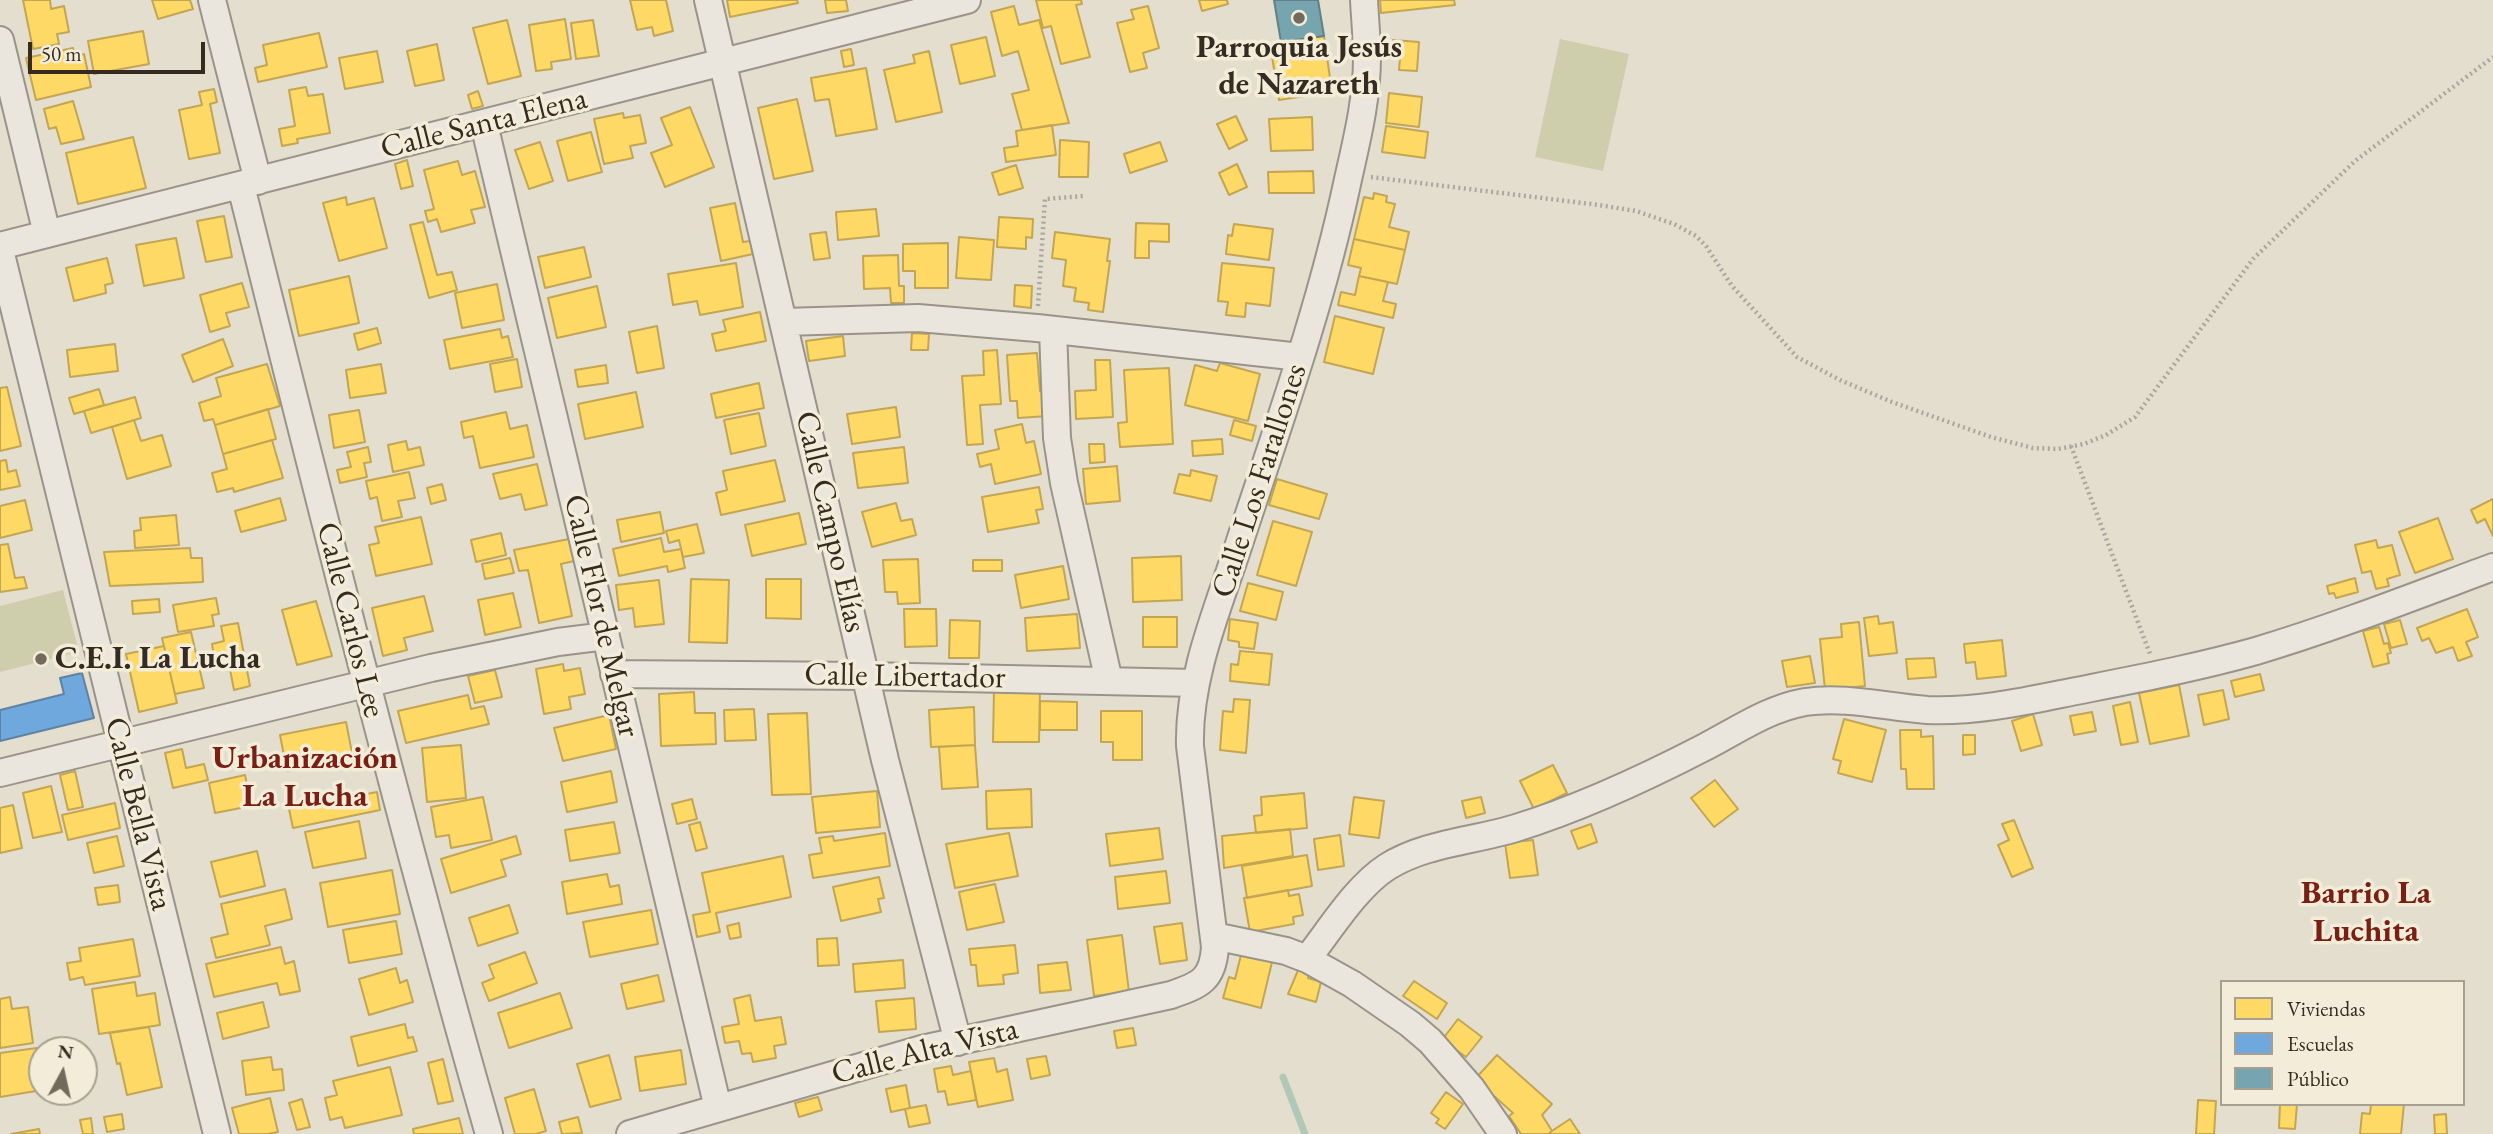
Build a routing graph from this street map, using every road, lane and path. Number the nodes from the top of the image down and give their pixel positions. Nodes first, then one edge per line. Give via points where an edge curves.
1 (212, 0) edge
2 (708, 0) edge
3 (967, 0) edge
4 (1364, 0) edge
5 (0, 40) edge
6 (2493, 57) edge
7 (723, 63) junction
8 (484, 124) junction
9 (1350, 174) junction
10 (250, 183) junction
11 (1084, 196) dead end
12 (47, 234) junction
13 (0, 248) edge
14 (783, 322) junction
15 (1045, 329) junction
16 (1300, 356) junction
17 (2071, 446) junction
18 (2493, 567) edge
19 (606, 636) junction
20 (614, 674) junction
21 (2158, 674) junction
22 (865, 676) junction
23 (1108, 681) junction
24 (1196, 683) junction
25 (366, 684) junction
26 (120, 743) junction
27 (0, 773) edge
28 (1214, 936) junction
29 (1307, 959) junction
30 (1214, 965) joint
31 (958, 1042) junction
32 (718, 1108) junction
33 (217, 1134) edge
34 (489, 1134) edge
35 (630, 1134) edge
36 (1503, 1134) edge

1 - 10 street, Calle Carlos Lee
2 - 7 street, Calle Campo Elías
3 - 7 street, Calle Santa Elena
4 - 9 street, Calle Los Farallones via 1364,100
5 - 12 street
6 - 17 path via 2355,161 2253,259 2135,417 2106,435
7 - 8 street, Calle Santa Elena
7 - 14 street, Calle Campo Elías
8 - 10 street, Calle Santa Elena
8 - 19 street, Calle Flor de Melgar
9 - 16 street, Calle Los Farallones via 1335,243
9 - 17 path via 1611,207 1674,224 1706,246 1732,286 1797,357 1892,402 1979,433 2033,448
10 - 12 street, Calle Santa Elena
10 - 25 street, Calle Carlos Lee
11 - 15 path via 1045,199
12 - 13 street, Calle Santa Elena
13 - 26 street, Calle Bella Vista
14 - 15 street via 918,318
14 - 22 street, Calle Campo Elías
15 - 16 street
15 - 23 street via 1064,483
16 - 24 street, Calle Los Farallones
17 - 21 path
18 - 21 street via 2258,650
19 - 20 street, Calle Flor de Melgar
19 - 25 street via 511,651
20 - 22 street, Calle Libertador
20 - 32 street, Calle Flor de Melgar
21 - 29 street via 2003,706 1930,710 1839,700 1782,708 1555,815 1409,856 1386,868 1364,887
22 - 23 street, Calle Libertador
22 - 31 street, Calle Campo Elías
23 - 24 street, Calle Libertador
24 - 28 street, Calle Los Farallones via 1190,746
25 - 26 street
25 - 34 street, Calle Carlos Lee
26 - 27 street
26 - 33 street, Calle Bella Vista
28 - 29 street
28 - 30 street, Calle Los Farallones
29 - 36 street via 1352,984 1430,1041
30 - 31 street, Calle Alta Vista via 1200,983 1171,995
31 - 32 street, Calle Alta Vista
32 - 35 street, Calle Alta Vista

